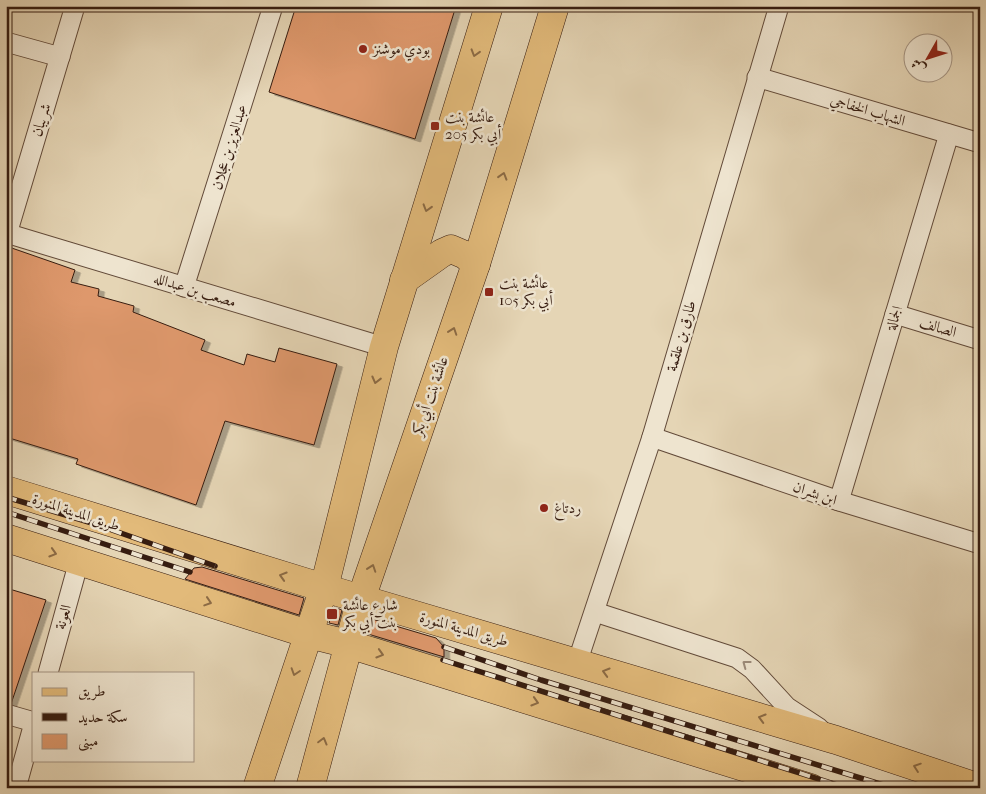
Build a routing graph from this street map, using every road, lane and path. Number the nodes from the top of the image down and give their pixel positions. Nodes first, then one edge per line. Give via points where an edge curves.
1 (75, 6) edge
2 (273, 6) edge
3 (489, 6) edge
4 (555, 6) edge
5 (779, 6) edge
6 (6, 42) edge
7 (60, 57) junction
8 (757, 77) junction
9 (950, 134) junction
10 (980, 143) edge
11 (7, 234) edge
12 (476, 264) junction
13 (404, 280) junction
14 (184, 287) junction
15 (895, 314) junction
16 (980, 340) edge
17 (384, 347) junction
18 (652, 437) junction
19 (6, 490) edge
20 (839, 501) junction
21 (6, 538) edge
22 (980, 544) edge
23 (79, 561) junction
24 (324, 588) junction
25 (362, 599) junction
26 (595, 612) junction
27 (308, 634) junction
28 (348, 644) junction
29 (577, 663) junction
30 (48, 672) edge
31 (6, 714) edge
32 (32, 721) edge
33 (32, 729) edge
34 (836, 740) junction
35 (16, 788) edge
36 (257, 788) edge
37 (310, 788) edge
38 (811, 788) edge
39 (980, 788) edge

1 - 7 street, شريبان
2 - 14 street, عبدالعزيز بن عجلان
3 -> 13 main road
12 -> 4 main road, عائشة بنت أبي بكر
5 - 8 street, طارق بن علقمة
6 - 7 street
7 - 11 street, شريبان
8 - 9 street, الشهاب الخفاجي
8 - 18 street, طارق بن علقمة
9 - 10 street, الشهاب الخفاجي
9 - 15 street, الجمالة
11 - 14 street, مصعب بن عبدالله
12 - 13 main road via 451,250
25 -> 12 main road, عائشة بنت أبي بكر
13 - 17 main road
14 - 17 street, مصعب بن عبدالله
15 - 16 street, الصالف
15 - 20 street, الجمالة
17 -> 24 main road
18 - 20 street, ابن بشران
18 - 26 street, طارق بن علقمة
24 -> 19 main road, طريق المدينة المنورة
20 - 22 street, ابن بشران
21 -> 23 main road
23 -> 27 main road
23 - 30 street, العونة
24 - 25 main road, طريق المدينة المنورة
24 - 27 main road
25 - 28 main road, عائشة بنت أبي بكر
25 - 29 main road, طريق المدينة المنورة
26 - 29 street, طارق بن علقمة
34 -> 26 street, طريق المدينة المنورة via 787,707 752,669 737,658
27 - 28 main road
27 -> 36 main road
37 -> 28 main road, عائشة بنت أبي بكر
28 -> 38 main road
34 -> 29 main road, طريق المدينة المنورة
31 - 32 street
33 - 35 street
39 -> 34 main road, طريق المدينة المنورة

